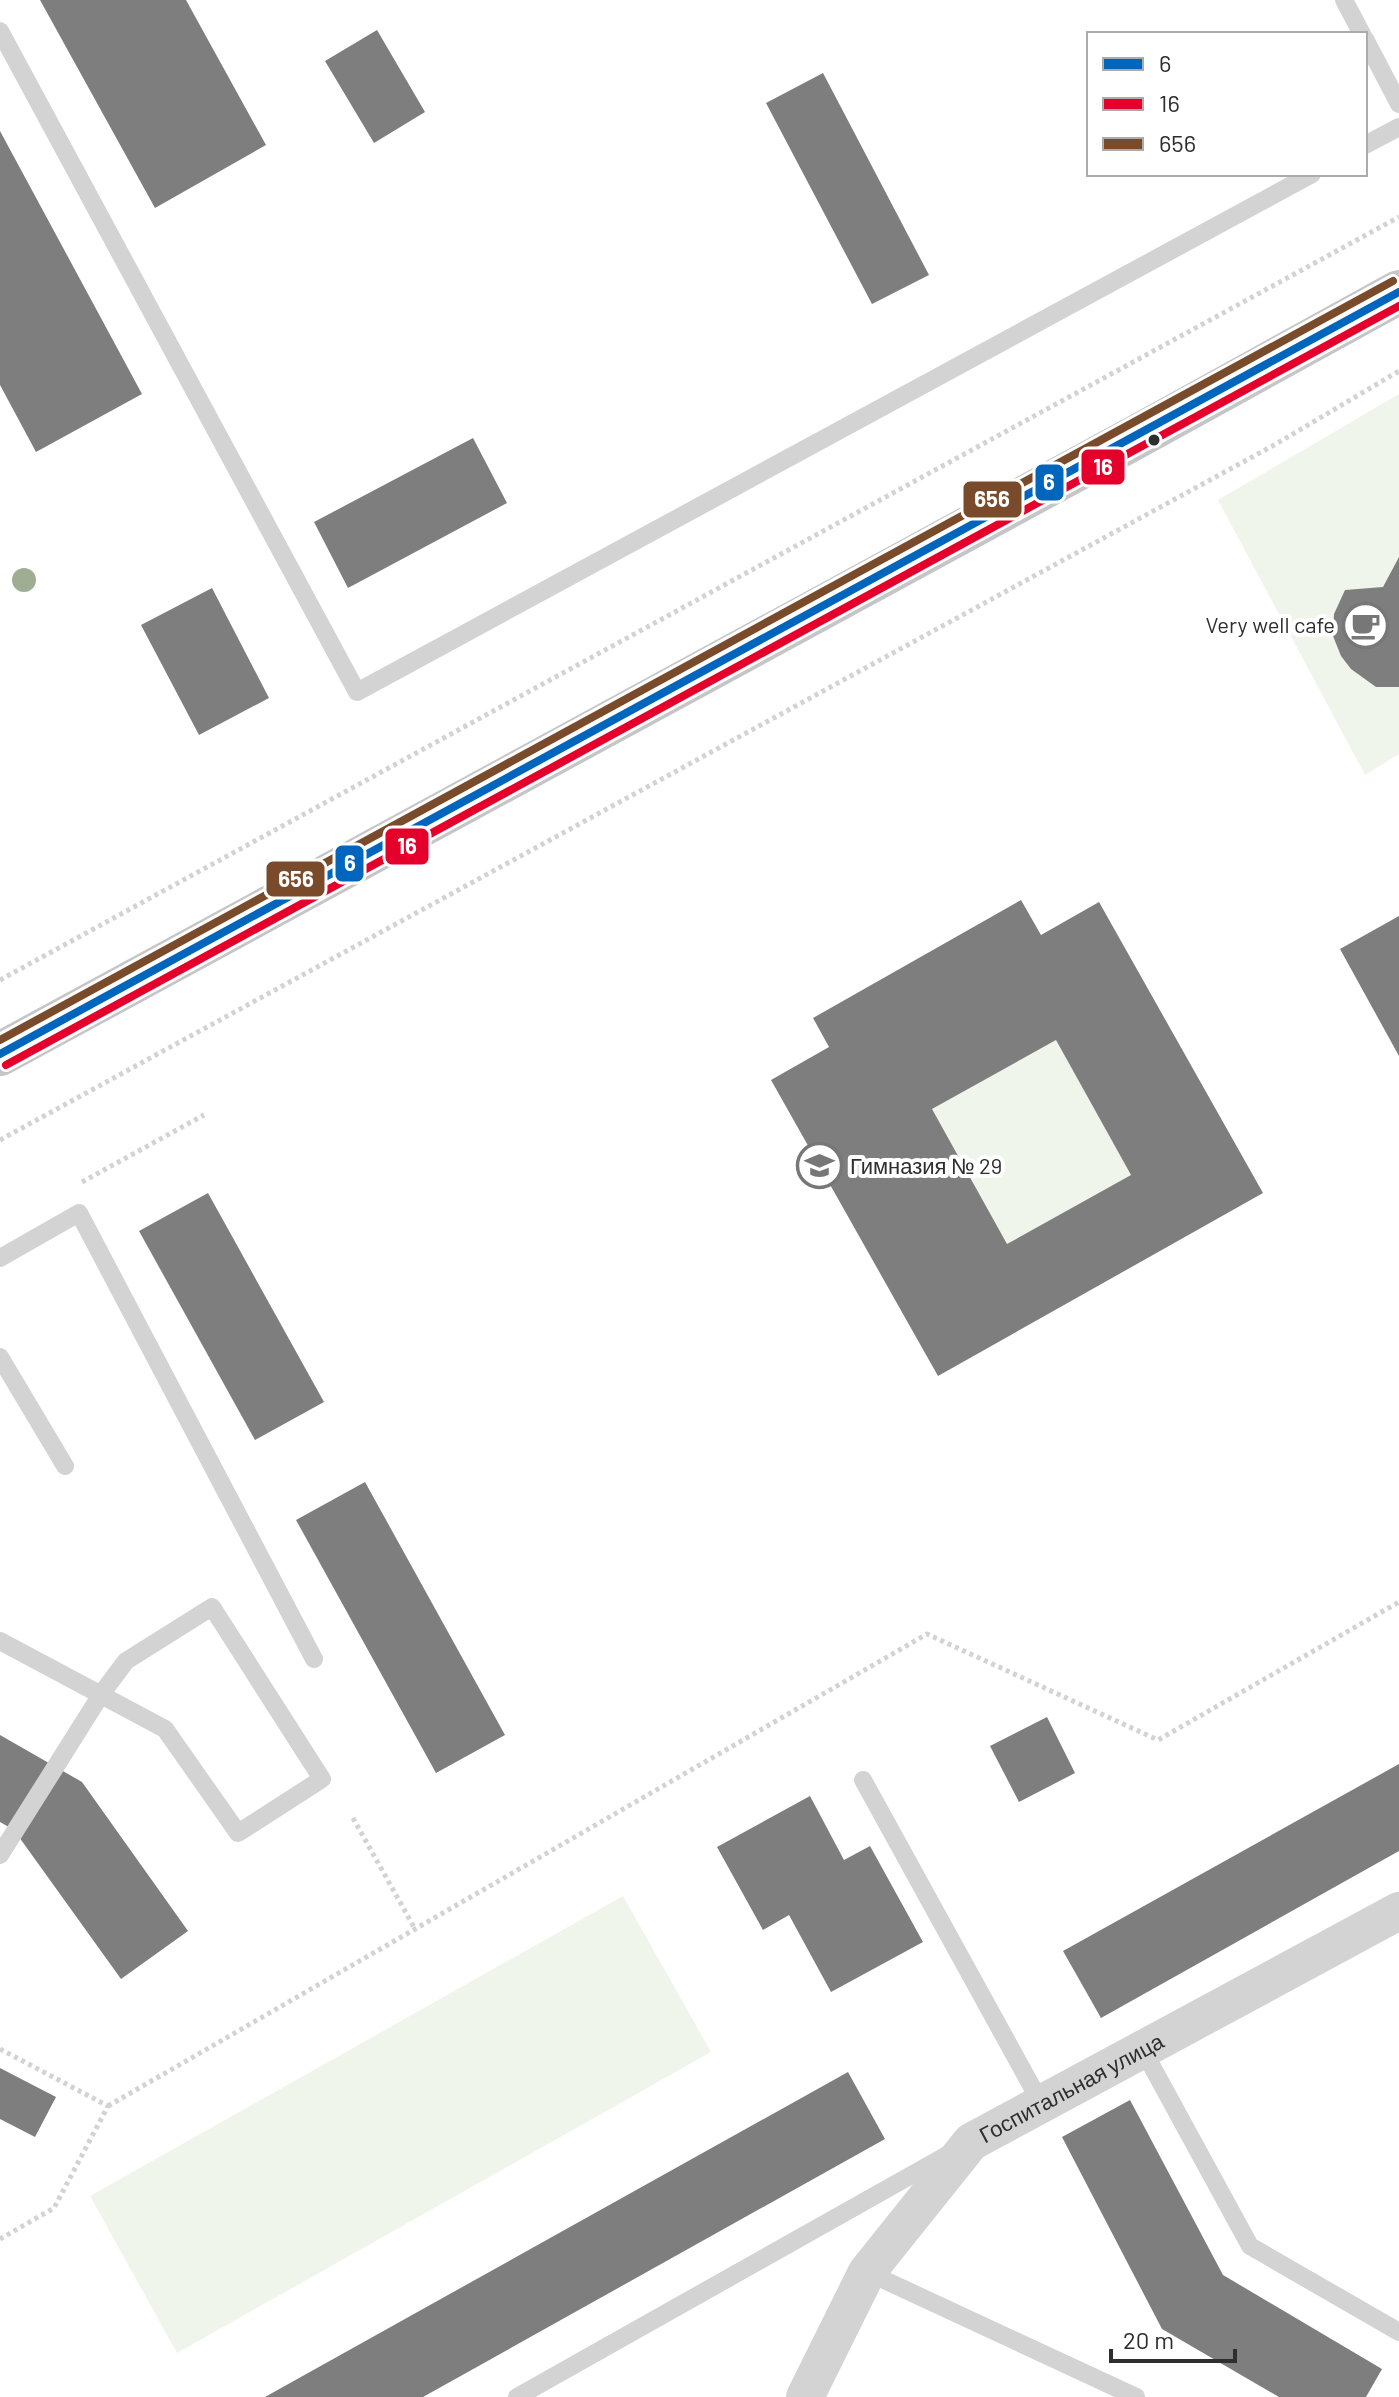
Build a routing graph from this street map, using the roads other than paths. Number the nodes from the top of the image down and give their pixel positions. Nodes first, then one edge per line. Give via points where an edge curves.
1 (1344, 0) edge
2 (0, 31) edge
3 (1361, 32) edge
4 (1367, 43) edge
5 (1399, 104) edge
6 (1399, 127) edge
7 (1367, 144) edge
8 (1308, 176) edge
9 (1399, 292) edge
10 (0, 1054) edge
11 (0, 1258) edge
12 (0, 1357) edge
13 (65, 1466) dead end
14 (0, 1641) edge
15 (314, 1659) dead end
16 (102, 1693) junction
17 (863, 1780) dead end
18 (0, 1855) edge
19 (1399, 1911) edge
20 (1143, 2050) junction
21 (1042, 2105) junction
22 (971, 2142) junction
23 (867, 2272) junction
24 (1399, 2332) edge
25 (517, 2397) edge
26 (805, 2397) edge
27 (1136, 2397) edge

1 - 3 lane
2 - 8 lane via 357,692
4 - 5 lane
6 - 7 lane
9 - 10 main road
11 - 15 lane via 79,1213
12 - 13 lane
14 - 16 lane
16 - 16 lane via 165,1729 238,1833 322,1779 212,1607 126,1661
16 - 18 lane
17 - 21 lane
19 - 20 street, Госпитальная улица
20 - 21 street, Госпитальная улица
20 - 24 lane via 1250,2246
21 - 22 street, Госпитальная улица
22 - 23 street, Госпитальная улица
22 - 25 lane
23 - 26 street, Госпитальная улица
23 - 27 lane

